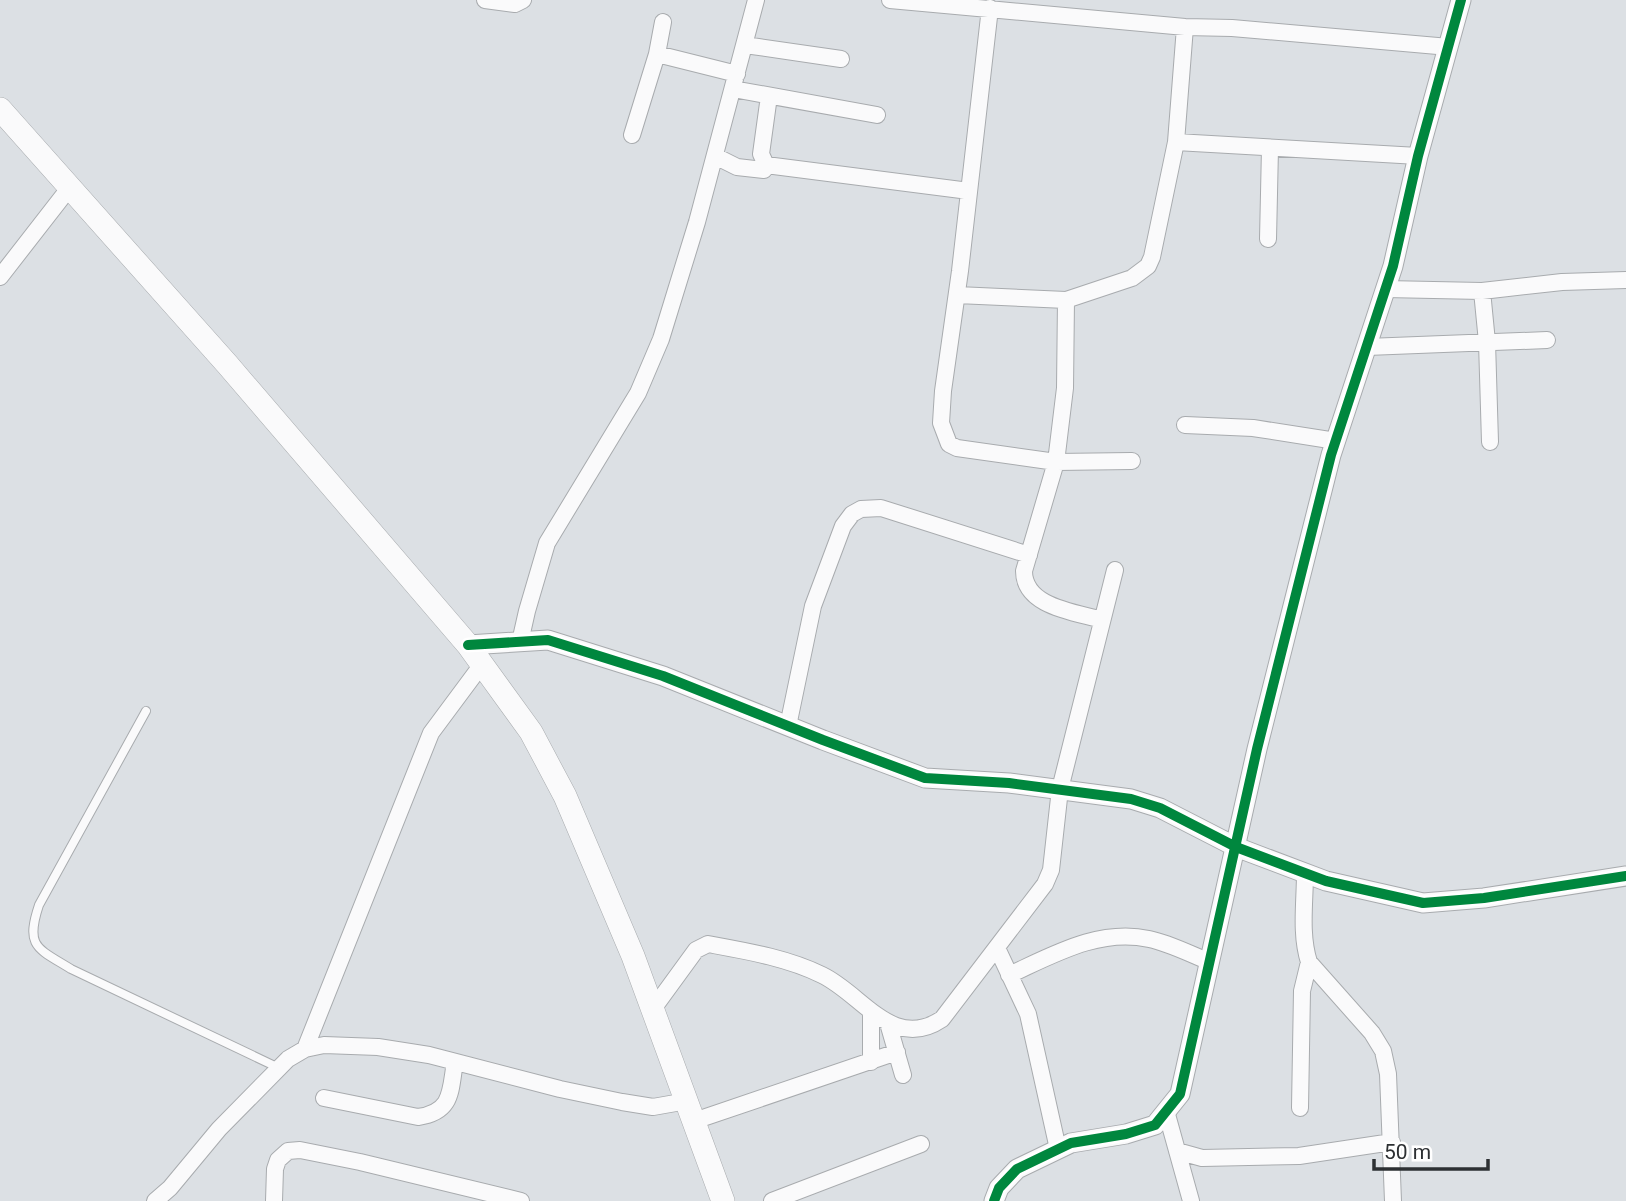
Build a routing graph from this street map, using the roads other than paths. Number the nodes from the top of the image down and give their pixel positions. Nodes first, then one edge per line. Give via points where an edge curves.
1 (485, 0) edge
2 (523, 0) edge
3 (756, 0) edge
4 (890, 0) edge
5 (1461, 0) edge
6 (973, 3) edge
7 (990, 8) junction
8 (663, 22) dead end
9 (1185, 27) junction
10 (746, 45) junction
11 (1449, 47) junction
12 (657, 54) junction
13 (841, 59) dead end
14 (735, 81) junction
15 (769, 96) junction
16 (0, 110) edge
17 (877, 115) dead end
18 (632, 135) dead end
19 (1176, 142) junction
20 (1270, 148) junction
21 (715, 156) junction
22 (1418, 156) junction
23 (764, 170) dead end
24 (70, 187) junction
25 (969, 191) junction
26 (1268, 239) dead end
27 (0, 277) edge
28 (1626, 280) edge
29 (1385, 289) junction
30 (1482, 291) junction
31 (957, 295) junction
32 (1066, 300) junction
33 (1547, 340) dead end
34 (1487, 342) junction
35 (1367, 347) junction
36 (1185, 425) dead end
37 (1336, 441) junction
38 (1490, 442) dead end
39 (1132, 461) dead end
40 (1056, 463) junction
41 (1028, 555) junction
42 (1115, 570) dead end
43 (1102, 620) junction
44 (520, 642) junction
45 (468, 645) junction
46 (483, 663) junction
47 (146, 711) dead end
48 (788, 726) junction
49 (1060, 789) junction
50 (1236, 847) junction
51 (1305, 873) junction
52 (1626, 876) edge
53 (997, 948) junction
54 (1210, 962) junction
55 (1309, 962) junction
56 (1009, 975) junction
57 (653, 1009) junction
58 (871, 1011) junction
59 (888, 1023) junction
60 (305, 1049) junction
61 (897, 1052) junction
62 (455, 1062) junction
63 (871, 1062) junction
64 (279, 1069) junction
65 (903, 1075) dead end
66 (324, 1098) dead end
67 (1300, 1108) dead end
68 (691, 1111) junction
69 (1166, 1111) junction
70 (1392, 1142) junction
71 (920, 1144) dead end
72 (1058, 1149) junction
73 (1177, 1151) junction
74 (155, 1201) edge
75 (274, 1201) edge
76 (521, 1201) edge
77 (723, 1201) edge
78 (772, 1201) edge
79 (994, 1201) edge
80 (1191, 1201) edge
81 (1393, 1201) edge

1 - 2 street via 515,4
3 - 10 street
4 - 6 street
5 - 11 street
6 - 7 street
7 - 9 street
7 - 25 street
8 - 12 street
9 - 11 street
9 - 19 street
10 - 13 street
10 - 14 street
11 - 22 street
12 - 14 street
12 - 18 street
14 - 15 street
14 - 21 street
15 - 17 street
15 - 25 street via 761,154 766,165
16 - 24 main road
19 - 20 street
19 - 32 street via 1148,266 1132,278
20 - 22 street
20 - 26 street
21 - 23 street via 737,167
21 - 44 street via 661,339 638,393 547,543
22 - 29 street
24 - 27 street
24 - 45 main road
25 - 31 street
28 - 30 street
29 - 30 street
29 - 35 street
30 - 34 street
31 - 32 street
31 - 40 street via 941,422 949,444
32 - 40 street via 1065,388
33 - 34 street
34 - 35 street
34 - 38 street
35 - 37 street
36 - 37 street via 1253,428
37 - 50 street
39 - 40 street
40 - 41 street
41 - 43 street via 1024,580 1035,596
41 - 48 street via 881,508 852,514 843,526 813,606
42 - 43 street
43 - 49 street
44 - 45 street
44 - 48 street via 548,640 663,676
45 - 46 main road
46 - 57 main road via 531,732 565,796
46 - 60 street via 431,733
47 - 64 lane via 39,905 33,937 47,955 71,969
48 - 49 street via 925,778
49 - 50 street via 1160,808
49 - 53 street via 1051,870
50 - 51 street
50 - 54 street
51 - 52 street via 1423,903
51 - 55 street via 1304,933
53 - 56 street
53 - 59 street via 942,1019 921,1030
54 - 56 street via 1149,939 1114,936 1085,942
54 - 69 street via 1180,1094
55 - 67 street via 1302,991
55 - 70 street via 1383,1051
56 - 72 street via 1028,1014
57 - 58 street via 696,950 708,944 821,974
57 - 68 main road
58 - 59 street
58 - 63 street
59 - 61 street
60 - 62 street via 378,1047
60 - 64 street
61 - 63 street
61 - 65 street
62 - 66 street via 449,1099 431,1115
62 - 68 street via 560,1089
63 - 68 street
64 - 74 street
68 - 77 main road
69 - 72 street via 1155,1125
69 - 73 street
70 - 73 street via 1299,1156 1202,1158
70 - 81 street
71 - 78 street
72 - 79 street via 1017,1169 999,1188
73 - 80 street
75 - 76 street via 278,1160 288,1151 300,1150

